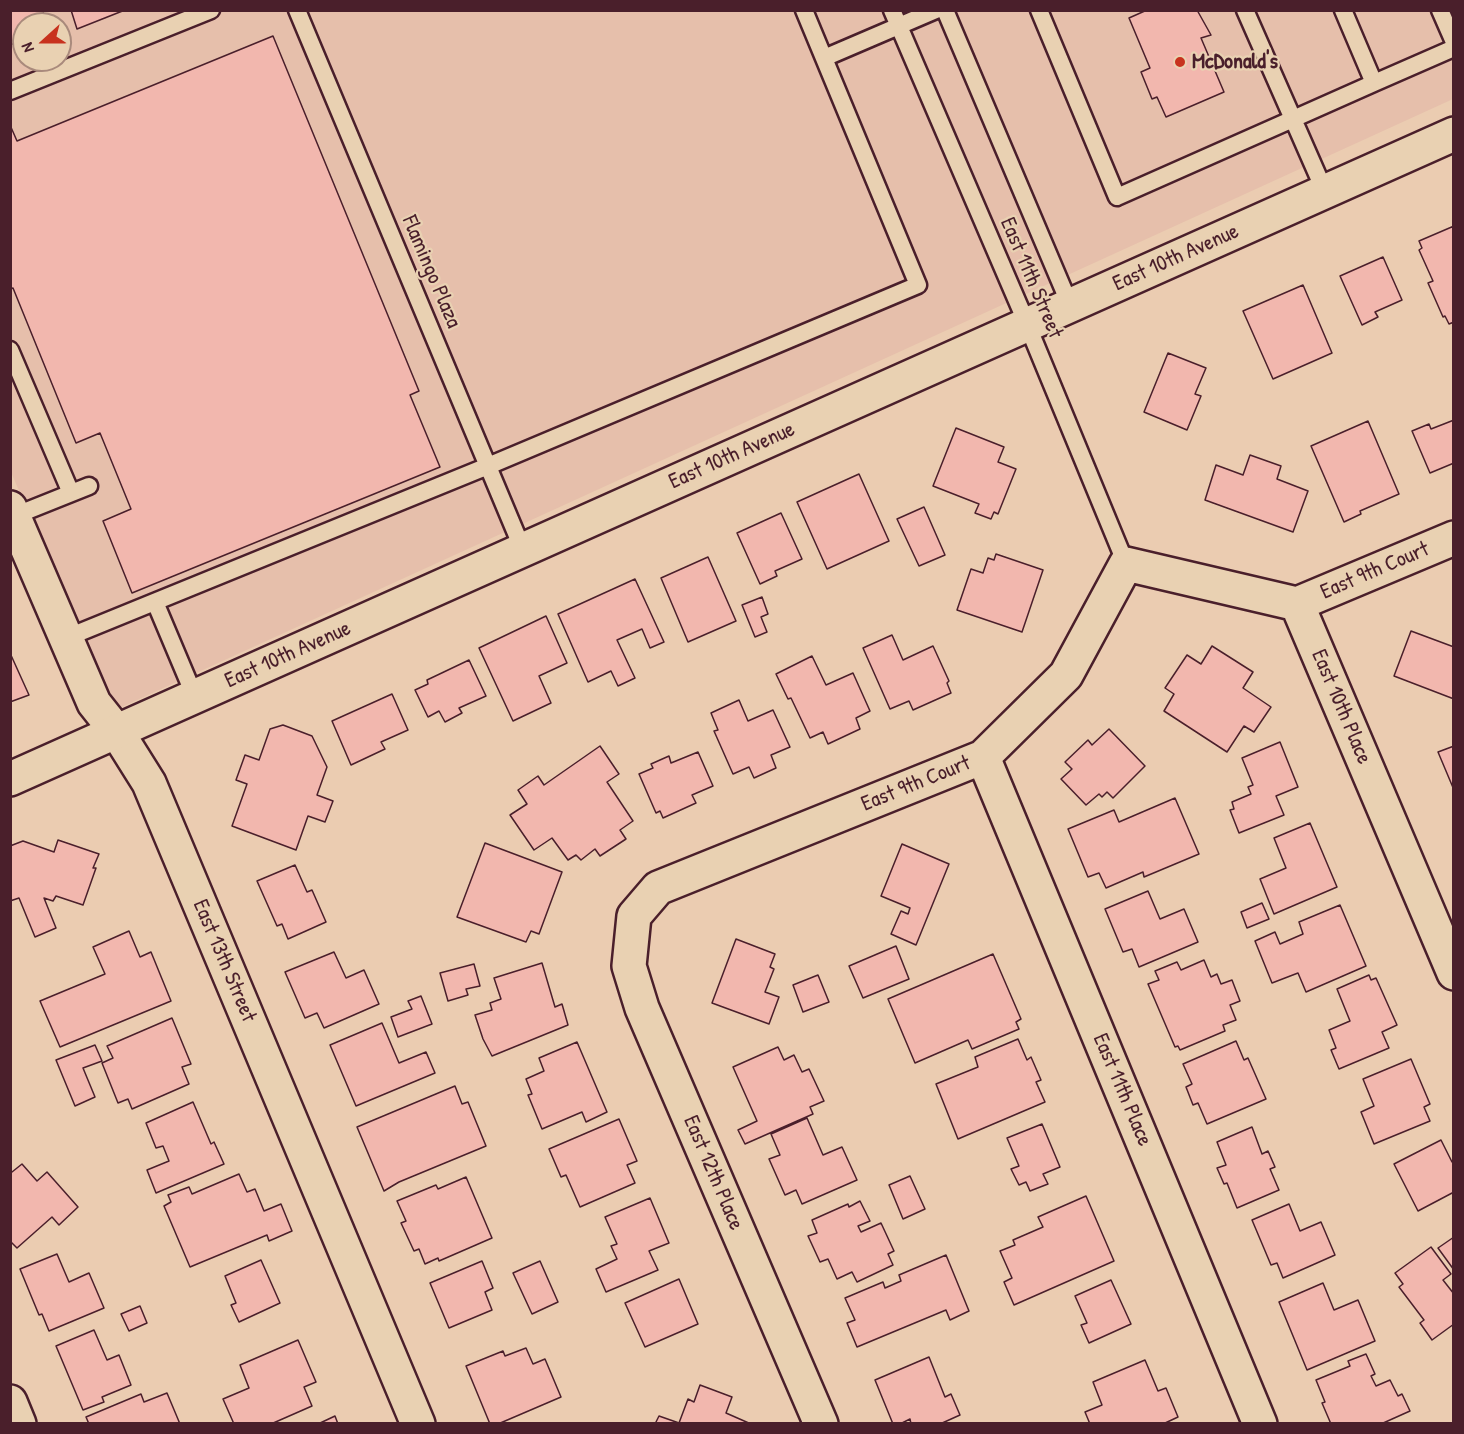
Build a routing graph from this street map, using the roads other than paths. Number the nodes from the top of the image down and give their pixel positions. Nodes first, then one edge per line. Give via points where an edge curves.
1 (211, 10) edge
2 (297, 10) edge
3 (804, 10) edge
4 (892, 10) edge
5 (936, 10) edge
6 (945, 10) edge
7 (1039, 10) edge
8 (1245, 10) edge
9 (1343, 10) edge
10 (1440, 10) edge
11 (899, 28) junction
12 (1454, 42) edge
13 (1454, 48) edge
14 (824, 58) junction
15 (1374, 83) junction
16 (10, 91) edge
17 (1293, 119) junction
18 (1454, 134) edge
19 (1325, 192) junction
20 (1070, 305) junction
21 (1027, 324) junction
22 (10, 350) edge
23 (488, 466) junction
24 (89, 486) dead end
25 (71, 494) junction
26 (12, 512) edge
27 (1454, 538) edge
28 (523, 550) junction
29 (1126, 564) junction
30 (154, 602) junction
31 (1297, 604) junction
32 (66, 638) junction
33 (195, 697) junction
34 (117, 732) junction
35 (983, 757) junction
36 (10, 779) edge
37 (634, 916) joint
38 (1454, 973) edge
39 (10, 1402) edge
40 (20, 1424) edge
41 (418, 1424) edge
42 (821, 1424) edge
43 (1260, 1424) edge

1 - 16 lane
2 - 23 lane, Flamingo Plaza
3 - 14 lane
4 - 11 lane, East 11th Street
5 - 11 lane
6 - 20 lane
7 - 17 lane via 1117,197
8 - 17 lane
9 - 15 lane
10 - 12 lane
11 - 14 lane
11 - 21 lane, East 11th Street
13 - 15 lane
14 - 23 lane via 918,285
15 - 17 lane
17 - 19 lane
18 - 19 street, East 10th Avenue
19 - 20 street, East 10th Avenue
20 - 21 street, East 10th Avenue
21 - 28 street, East 10th Avenue
21 - 29 lane, East 11th Street
22 - 25 lane
23 - 28 lane, Flamingo Plaza
23 - 30 lane
24 - 25 lane
25 - 26 lane
26 - 32 street, East 13th Street
27 - 31 street, East 9th Court
28 - 33 street, East 10th Avenue
29 - 31 street
29 - 35 street, East 9th Court via 1066,675
30 - 32 lane
30 - 33 lane
31 - 38 street, East 10th Place
32 - 34 street, East 13th Street via 94,703
33 - 34 street, East 10th Avenue
34 - 36 street, East 10th Avenue
34 - 41 street, East 13th Street via 149,783
35 - 37 street, East 9th Court via 658,888
35 - 43 street, East 11th Place
37 - 42 street, East 12th Place via 629,966 642,1008
39 - 40 street

